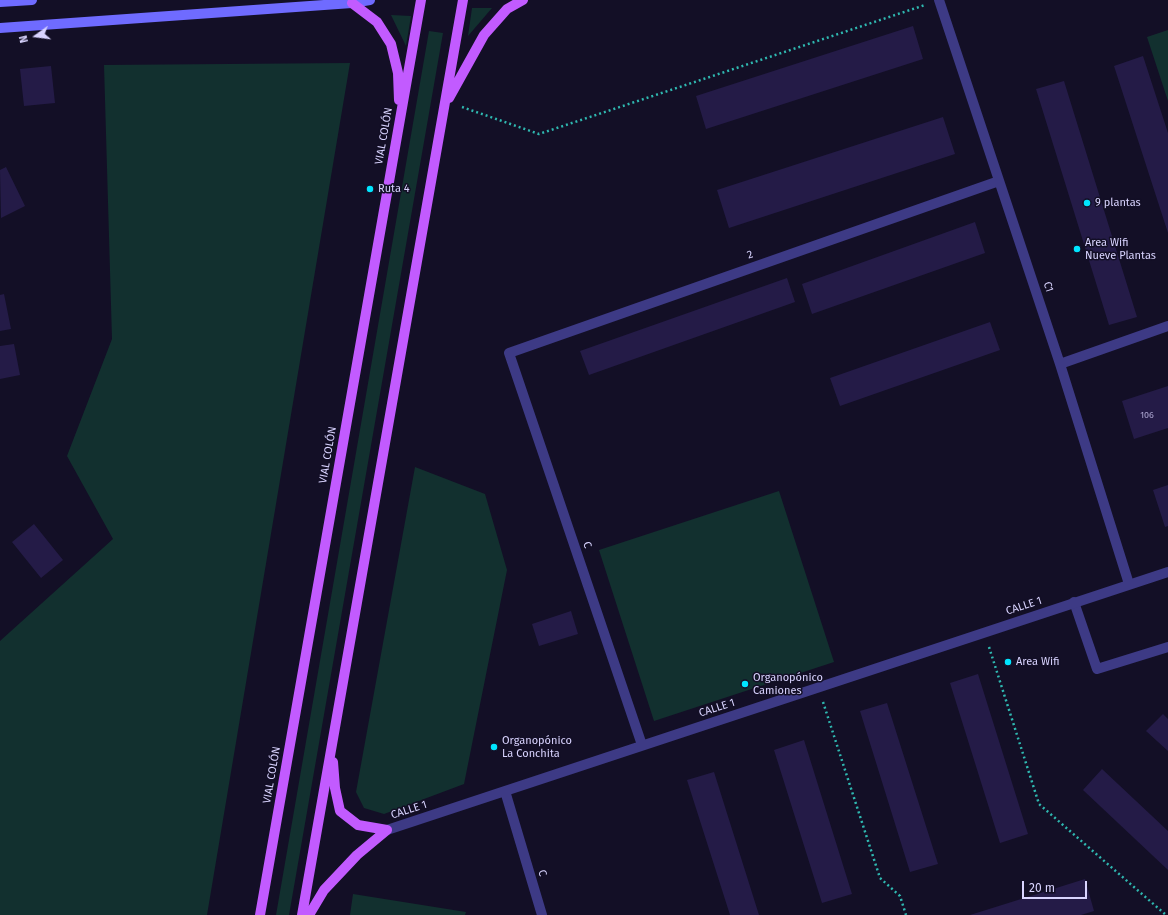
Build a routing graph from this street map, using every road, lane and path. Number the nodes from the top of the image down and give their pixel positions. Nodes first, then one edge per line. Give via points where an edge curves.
1 (32, 0) edge
2 (370, 0) edge
3 (421, 0) edge
4 (463, 0) edge
5 (523, 0) edge
6 (939, 0) edge
7 (0, 2) edge
8 (352, 3) junction
9 (0, 28) edge
10 (461, 106) dead end
11 (445, 107) junction
12 (399, 122) junction
13 (999, 181) junction
14 (1168, 326) edge
15 (509, 353) joint
16 (1060, 364) junction
17 (1168, 572) edge
18 (1129, 584) junction
19 (1074, 602) junction
20 (984, 632) junction
21 (1168, 647) edge
22 (818, 687) junction
23 (332, 745) junction
24 (642, 745) junction
25 (505, 791) junction
26 (388, 830) junction
27 (260, 915) edge
28 (302, 915) edge
29 (309, 915) edge
30 (542, 915) edge
31 (906, 915) edge
32 (1166, 915) edge

1 - 7 main road
2 - 8 main road
3 - 12 main road, VIAL COLÓN
4 - 11 main road
5 - 11 main road via 507,9 484,35
6 - 10 path via 539,134
6 - 13 street, C1
8 - 9 main road
8 - 12 main road via 377,22 391,44 398,73
11 - 23 main road
12 - 27 main road, VIAL COLÓN
13 - 15 street, 2
13 - 16 street, C1
14 - 16 street
15 - 24 street, C
16 - 18 street, C1
17 - 18 street, CALLE 1
18 - 19 street, CALLE 1
19 - 20 street, CALLE 1
19 - 21 street via 1097,669
20 - 22 street, CALLE 1
20 - 32 path via 1039,804
22 - 24 street, CALLE 1
22 - 31 path via 880,878 900,896
23 - 26 main road via 335,788 340,811 358,825
23 - 28 main road
24 - 25 street, CALLE 1
25 - 26 street, CALLE 1
25 - 30 street, C
26 - 29 main road via 357,855 324,890

